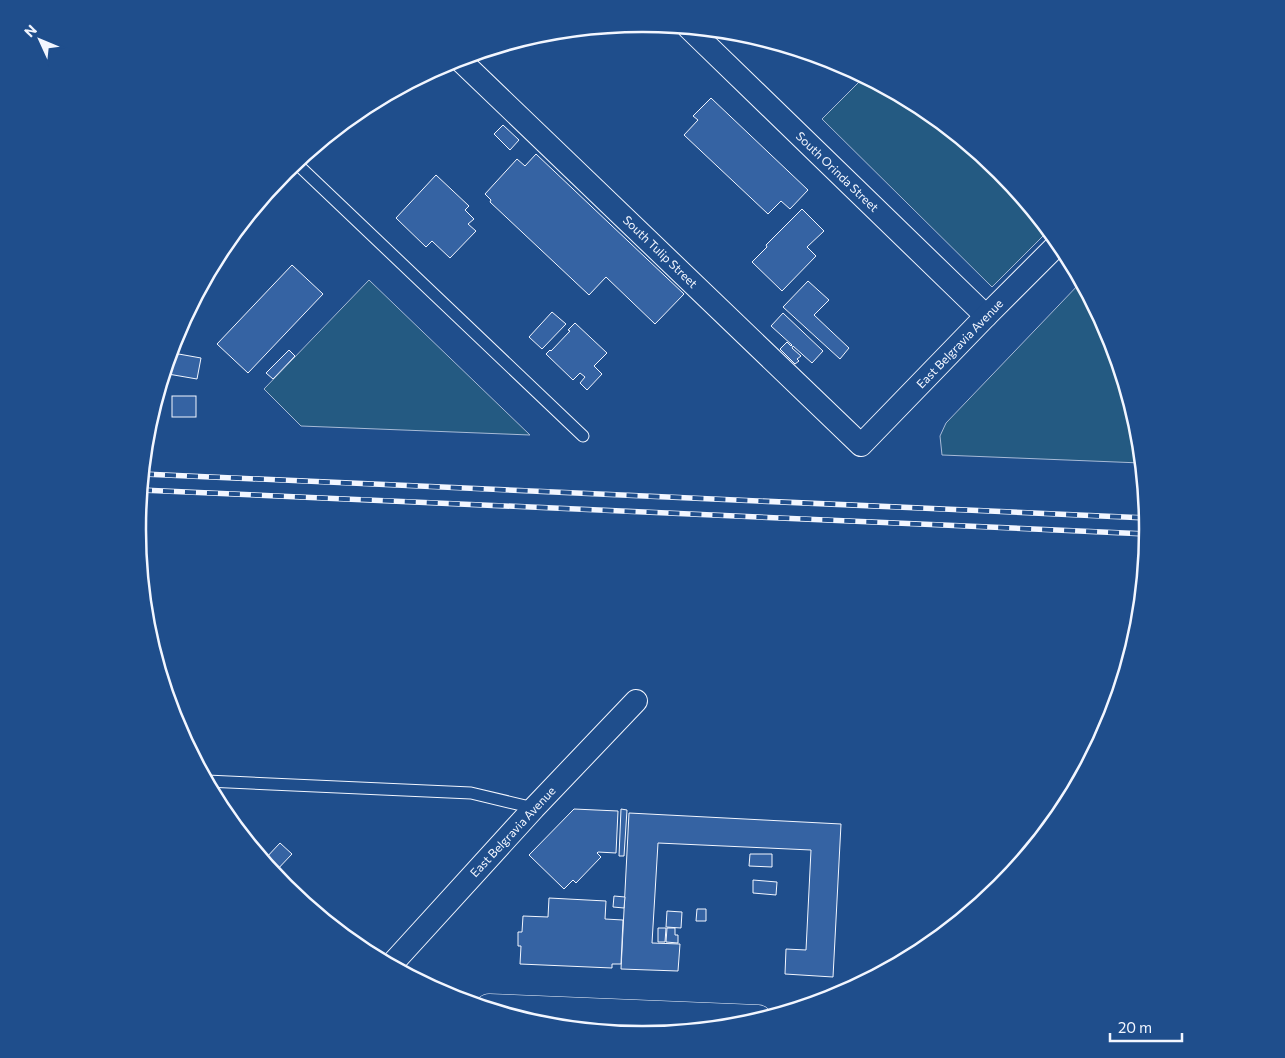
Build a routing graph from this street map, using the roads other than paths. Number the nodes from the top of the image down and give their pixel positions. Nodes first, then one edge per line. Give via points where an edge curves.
1 (696, 36) edge
2 (465, 65) edge
3 (302, 168) edge
4 (1052, 249) edge
5 (986, 316) junction
6 (583, 436) dead end
7 (862, 445) joint
8 (636, 701) dead end
9 (216, 781) edge
10 (534, 808) junction
11 (396, 960) edge
12 (514, 1009) edge
13 (728, 1018) edge

1 - 5 street, South Orinda Street
2 - 7 street, South Tulip Street
3 - 6 lane
4 - 5 street, East Belgravia Avenue
5 - 7 street, East Belgravia Avenue
8 - 10 street, East Belgravia Avenue
9 - 10 lane via 471,793
10 - 11 street, East Belgravia Avenue
12 - 13 street

